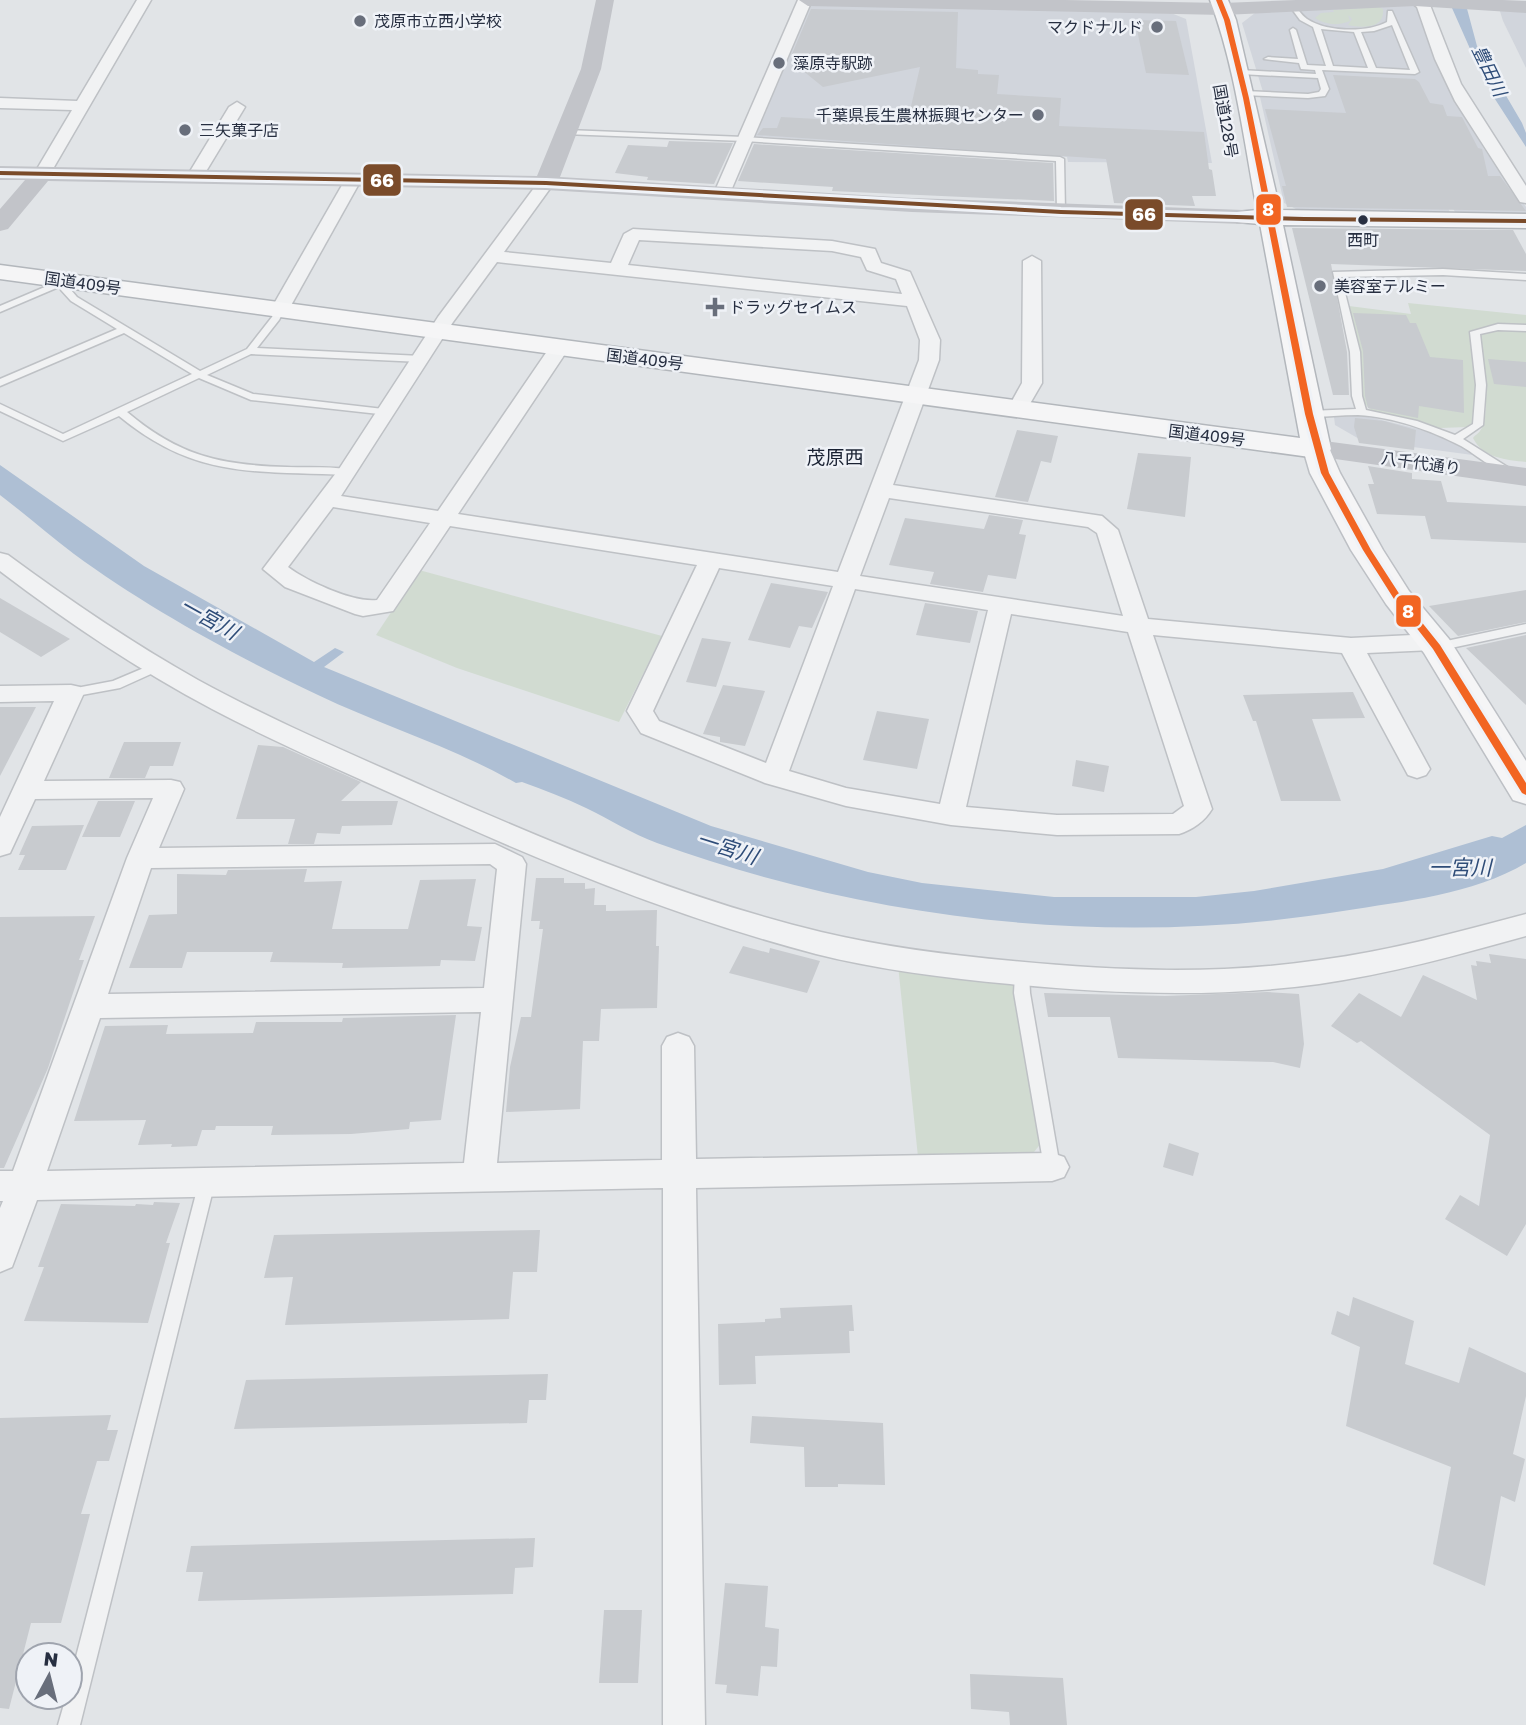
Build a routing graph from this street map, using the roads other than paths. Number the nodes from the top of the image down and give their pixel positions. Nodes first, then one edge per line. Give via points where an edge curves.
1 (144, 0) edge
2 (605, 0) edge
3 (806, 0) edge
4 (1415, 0) edge
5 (1429, 1) edge
6 (1211, 4) edge
7 (1292, 5) junction
8 (1389, 8) edge
9 (1526, 8) edge
10 (1316, 25) junction
11 (1293, 30) dead end
12 (1356, 30) junction
13 (1208, 32) dead end
14 (1268, 59) dead end
15 (1302, 61) junction
16 (1330, 68) junction
17 (1373, 70) junction
18 (1240, 72) junction
19 (1320, 72) junction
20 (1245, 93) junction
21 (0, 103) edge
22 (84, 106) junction
23 (237, 107) dead end
24 (567, 132) junction
25 (744, 139) junction
26 (0, 173) edge
27 (42, 174) junction
28 (194, 178) junction
29 (353, 180) junction
30 (546, 183) junction
31 (722, 193) junction
32 (1526, 198) edge
33 (1061, 212) junction
34 (1250, 212) junction
35 (1526, 221) edge
36 (0, 224) edge
37 (1248, 246) dead end
38 (492, 256) junction
39 (1032, 261) dead end
40 (617, 270) junction
41 (0, 272) edge
42 (1526, 277) edge
43 (66, 281) junction
44 (912, 301) junction
45 (0, 309) edge
46 (280, 309) junction
47 (1526, 328) edge
48 (127, 329) junction
49 (438, 331) junction
50 (559, 348) junction
51 (250, 351) junction
52 (421, 359) junction
53 (200, 375) junction
54 (0, 383) edge
55 (1279, 391) dead end
56 (915, 394) junction
57 (0, 407) edge
58 (1017, 410) junction
59 (120, 412) junction
60 (388, 412) junction
61 (1362, 413) junction
62 (1310, 414) junction
63 (1457, 438) junction
64 (1304, 447) junction
65 (348, 472) junction
66 (1520, 476) edge
67 (880, 490) junction
68 (327, 500) junction
69 (444, 518) junction
70 (0, 560) edge
71 (711, 560) junction
72 (848, 582) junction
73 (1002, 605) junction
74 (1138, 626) junction
75 (1526, 628) edge
76 (1435, 645) junction
77 (1351, 646) junction
78 (158, 666) junction
79 (71, 693) junction
80 (0, 694) edge
81 (1417, 769) dead end
82 (774, 776) junction
83 (1521, 783) edge
84 (25, 790) junction
85 (951, 815) junction
86 (0, 846) edge
87 (141, 858) junction
88 (1526, 925) edge
89 (1022, 974) junction
90 (496, 1000) junction
91 (90, 1006) junction
92 (678, 1046) dead end
93 (1052, 1167) joint
94 (679, 1174) junction
95 (479, 1177) junction
96 (207, 1182) junction
97 (13, 1186) edge
98 (0, 1256) edge
99 (69, 1725) edge
100 (684, 1725) edge

1 - 22 street
2 - 24 street via 591,69
3 - 6 street
3 - 25 street
4 - 5 street
4 - 8 street
4 - 32 street via 1423,5 1457,90
5 - 9 street
6 - 7 street
6 - 13 main road
6 - 18 main road, 国道128号
7 - 8 street
7 - 10 lane via 1302,19
8 - 12 lane via 1388,26
8 - 17 lane via 1415,72
10 - 12 lane
10 - 16 lane
11 - 15 lane
12 - 17 lane
14 - 15 lane
15 - 19 lane via 1304,67
16 - 17 lane
16 - 19 lane
18 - 19 lane
18 - 20 main road, 国道128号
19 - 20 lane via 1325,92 1317,96
20 - 34 main road, 国道128号
21 - 22 street
22 - 27 street
23 - 28 street
24 - 25 lane
24 - 30 street
25 - 31 street
25 - 33 lane via 1060,159
26 - 27 street
27 - 28 street
27 - 36 street
28 - 29 street
29 - 30 street
29 - 46 street
30 - 31 street
30 - 38 street
31 - 33 street
33 - 34 street
34 - 35 main road
34 - 37 main road
34 - 62 main road
38 - 40 street
38 - 49 street
39 - 58 street via 1032,383
40 - 44 street
40 - 44 street via 633,234 832,246 869,253 873,266 904,276
41 - 43 main road, 国道409号
42 - 61 lane via 1443,272 1336,274 1355,352
43 - 45 lane
43 - 46 main road, 国道409号
43 - 48 lane via 66,290 74,299
44 - 56 street via 930,340 929,360
46 - 49 main road, 国道409号
46 - 51 lane
47 - 63 lane via 1475,332 1481,385 1478,425
48 - 53 lane
48 - 54 lane
49 - 50 main road, 国道409号
49 - 52 street
50 - 56 main road, 国道409号
50 - 69 street
51 - 52 lane
51 - 53 lane
52 - 60 street
53 - 59 lane
53 - 60 lane via 251,397
55 - 64 main road
56 - 58 main road, 国道409号
56 - 67 street
57 - 59 lane via 63,438
58 - 64 main road, 国道409号
59 - 65 lane via 149,435 205,461
60 - 65 street
61 - 62 lane
61 - 63 lane
62 - 64 main road
63 - 66 lane
64 - 66 street, 八千代通り
64 - 76 main road via 1314,505 1327,525 1397,597
65 - 68 street
67 - 72 street
67 - 74 street via 1094,521 1107,530
68 - 69 street
68 - 69 street via 275,569 293,582 363,610 385,606
69 - 71 street
70 - 78 street
71 - 72 street
71 - 82 street via 640,711 650,727
72 - 73 street
72 - 82 street
73 - 74 street
73 - 85 street
74 - 77 street
74 - 85 street via 1198,809 1180,824 1057,825
75 - 76 lane
76 - 77 street
76 - 83 main road
77 - 81 street
78 - 79 lane via 116,685
78 - 89 street via 278,730 464,815 647,889 796,937 924,964
79 - 80 street
79 - 84 street
82 - 85 street via 846,797
84 - 86 street
84 - 87 street via 171,789
87 - 90 street via 495,854 512,864
87 - 91 street
88 - 89 street via 1419,954 1286,976 1094,981
89 - 93 lane
90 - 91 street
90 - 95 street
91 - 97 street
92 - 94 street
93 - 94 street
94 - 95 street
94 - 100 street
95 - 96 street
96 - 97 street
96 - 99 lane
97 - 98 street

